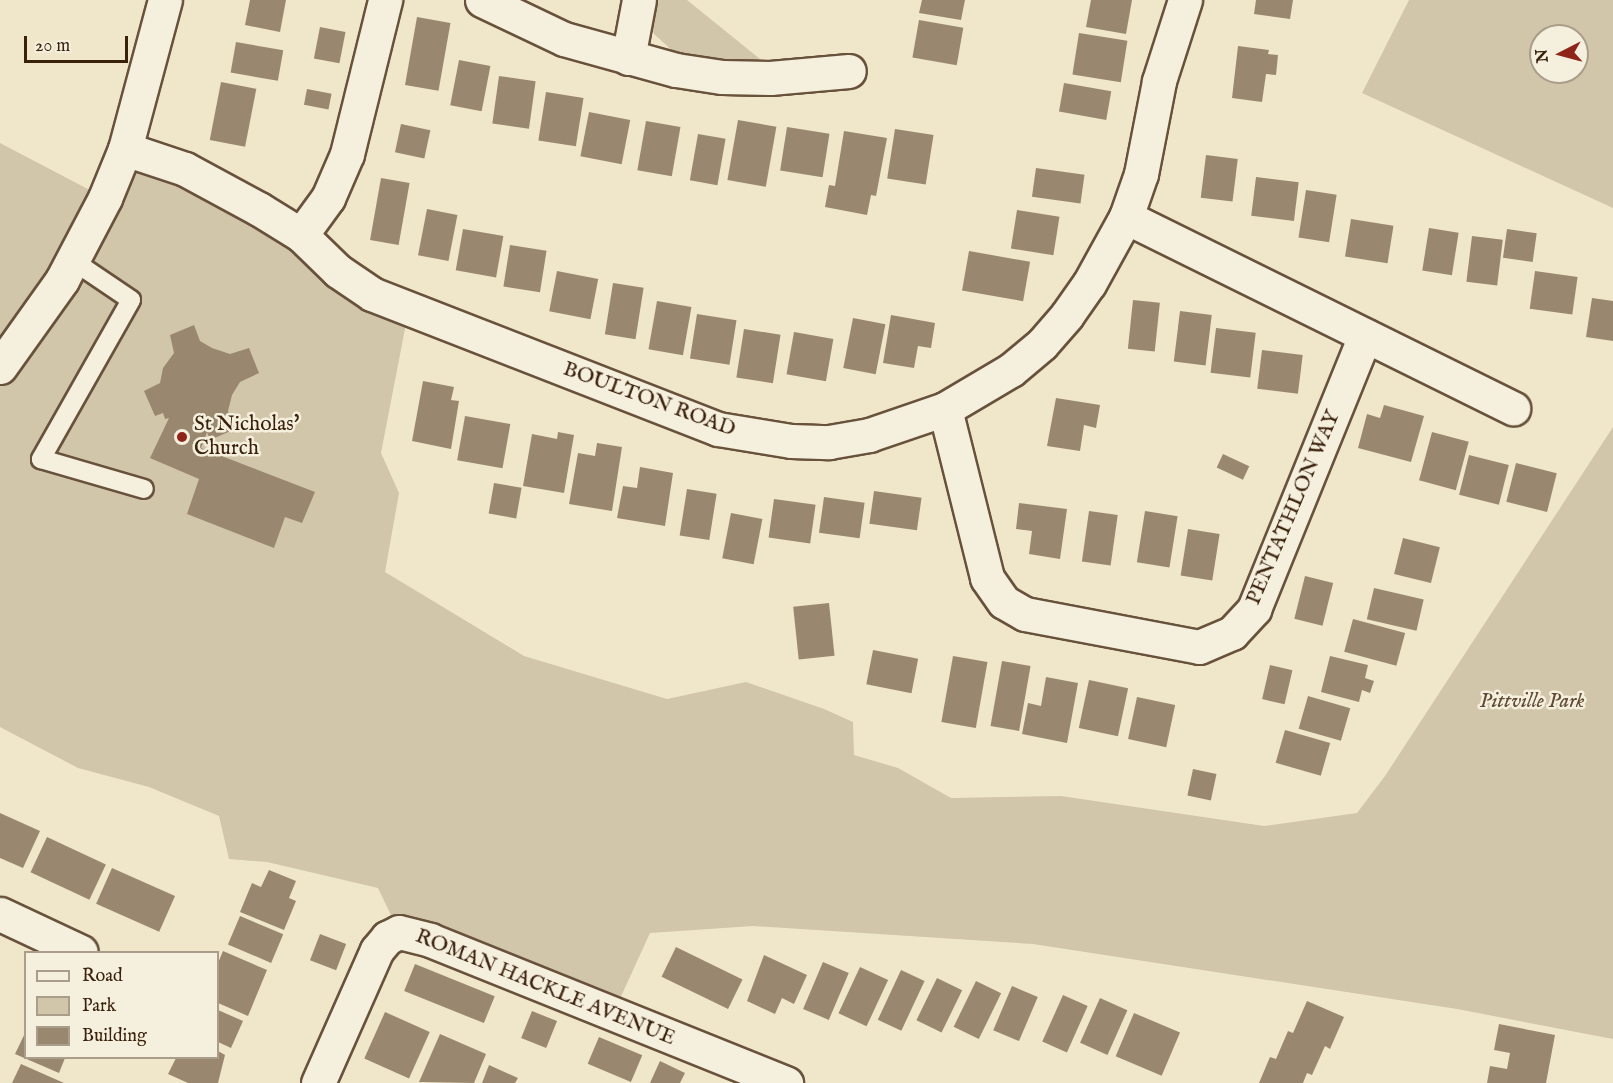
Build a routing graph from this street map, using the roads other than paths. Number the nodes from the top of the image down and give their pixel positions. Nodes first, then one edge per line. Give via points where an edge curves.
1 (165, 0) edge
2 (385, 0) edge
3 (482, 0) edge
4 (639, 0) edge
5 (1185, 0) edge
6 (628, 58) junction
7 (849, 71) dead end
8 (125, 149) junction
9 (1126, 217) junction
10 (301, 235) junction
11 (72, 260) junction
12 (1365, 336) junction
13 (0, 367) edge
14 (1513, 408) dead end
15 (945, 409) junction
16 (144, 489) dead end
17 (0, 916) edge
18 (79, 951) edge
19 (318, 1083) edge
20 (786, 1083) edge

1 - 8 street
2 - 10 street via 347,154 328,198
3 - 6 street via 564,39
4 - 6 street
5 - 9 street, BOULTON ROAD via 1159,81 1141,174
6 - 7 street via 722,77 770,78
8 - 10 street, BOULTON ROAD via 185,169
8 - 11 street via 105,198
9 - 12 street
9 - 15 street, BOULTON ROAD via 1089,284 1042,344 1011,370
10 - 15 street, BOULTON ROAD via 338,271 372,294 718,429 773,439 829,442 869,435
11 - 13 street
11 - 16 lane via 131,300 40,459
12 - 14 street
12 - 15 street, PENTATHLON WAY via 1254,609 1232,633 1199,647 1025,614 1004,602 987,578
17 - 18 street
19 - 20 street, ROMAN HACKLE AVENUE via 377,950 399,932 430,939

